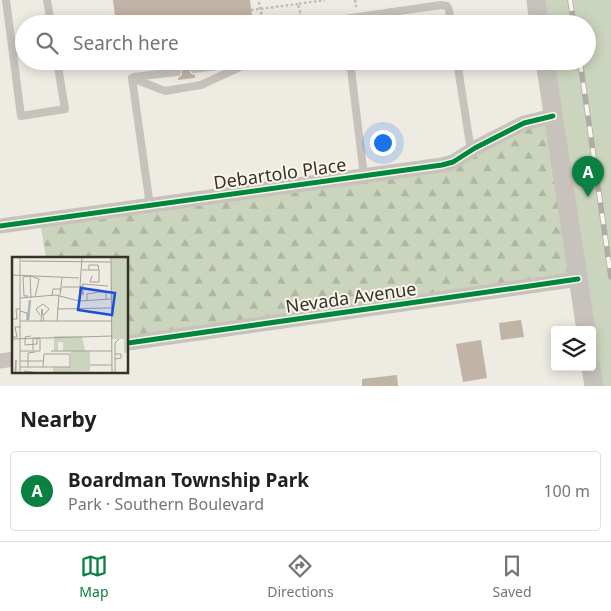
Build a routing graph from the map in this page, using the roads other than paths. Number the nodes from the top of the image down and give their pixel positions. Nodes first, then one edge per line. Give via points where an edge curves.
1 (6, 0) edge
2 (48, 0) edge
3 (448, 0) edge
4 (536, 0) edge
5 (449, 10) junction
6 (390, 12) junction
7 (50, 15) edge
8 (370, 15) edge
9 (387, 15) edge
10 (450, 15) edge
11 (538, 15) edge
12 (15, 70) edge
13 (15, 70) edge
14 (58, 70) edge
15 (234, 70) edge
16 (351, 70) edge
17 (458, 70) edge
18 (546, 70) edge
19 (177, 72) dead end
20 (132, 78) junction
21 (553, 116) junction
22 (471, 150) junction
23 (364, 176) junction
24 (150, 206) junction
25 (0, 226) edge
26 (578, 278) junction
27 (585, 326) edge
28 (129, 343) edge
29 (592, 371) edge
30 (594, 386) edge

1 - 12 lane
2 - 7 lane
3 - 5 lane
4 - 11 street
5 - 6 lane via 441,5
5 - 10 lane
6 - 8 lane
6 - 9 lane
13 - 14 lane via 21,116 65,109
15 - 20 lane via 201,86 164,91
16 - 23 lane
17 - 22 lane
18 - 21 street
19 - 20 lane
20 - 24 lane
21 - 22 street, Debartolo Place via 524,123
21 - 26 street
22 - 23 street, Debartolo Place via 442,165
23 - 24 street, Debartolo Place
24 - 25 street, Debartolo Place
26 - 27 street
26 - 28 street, Nevada Avenue
29 - 30 street

